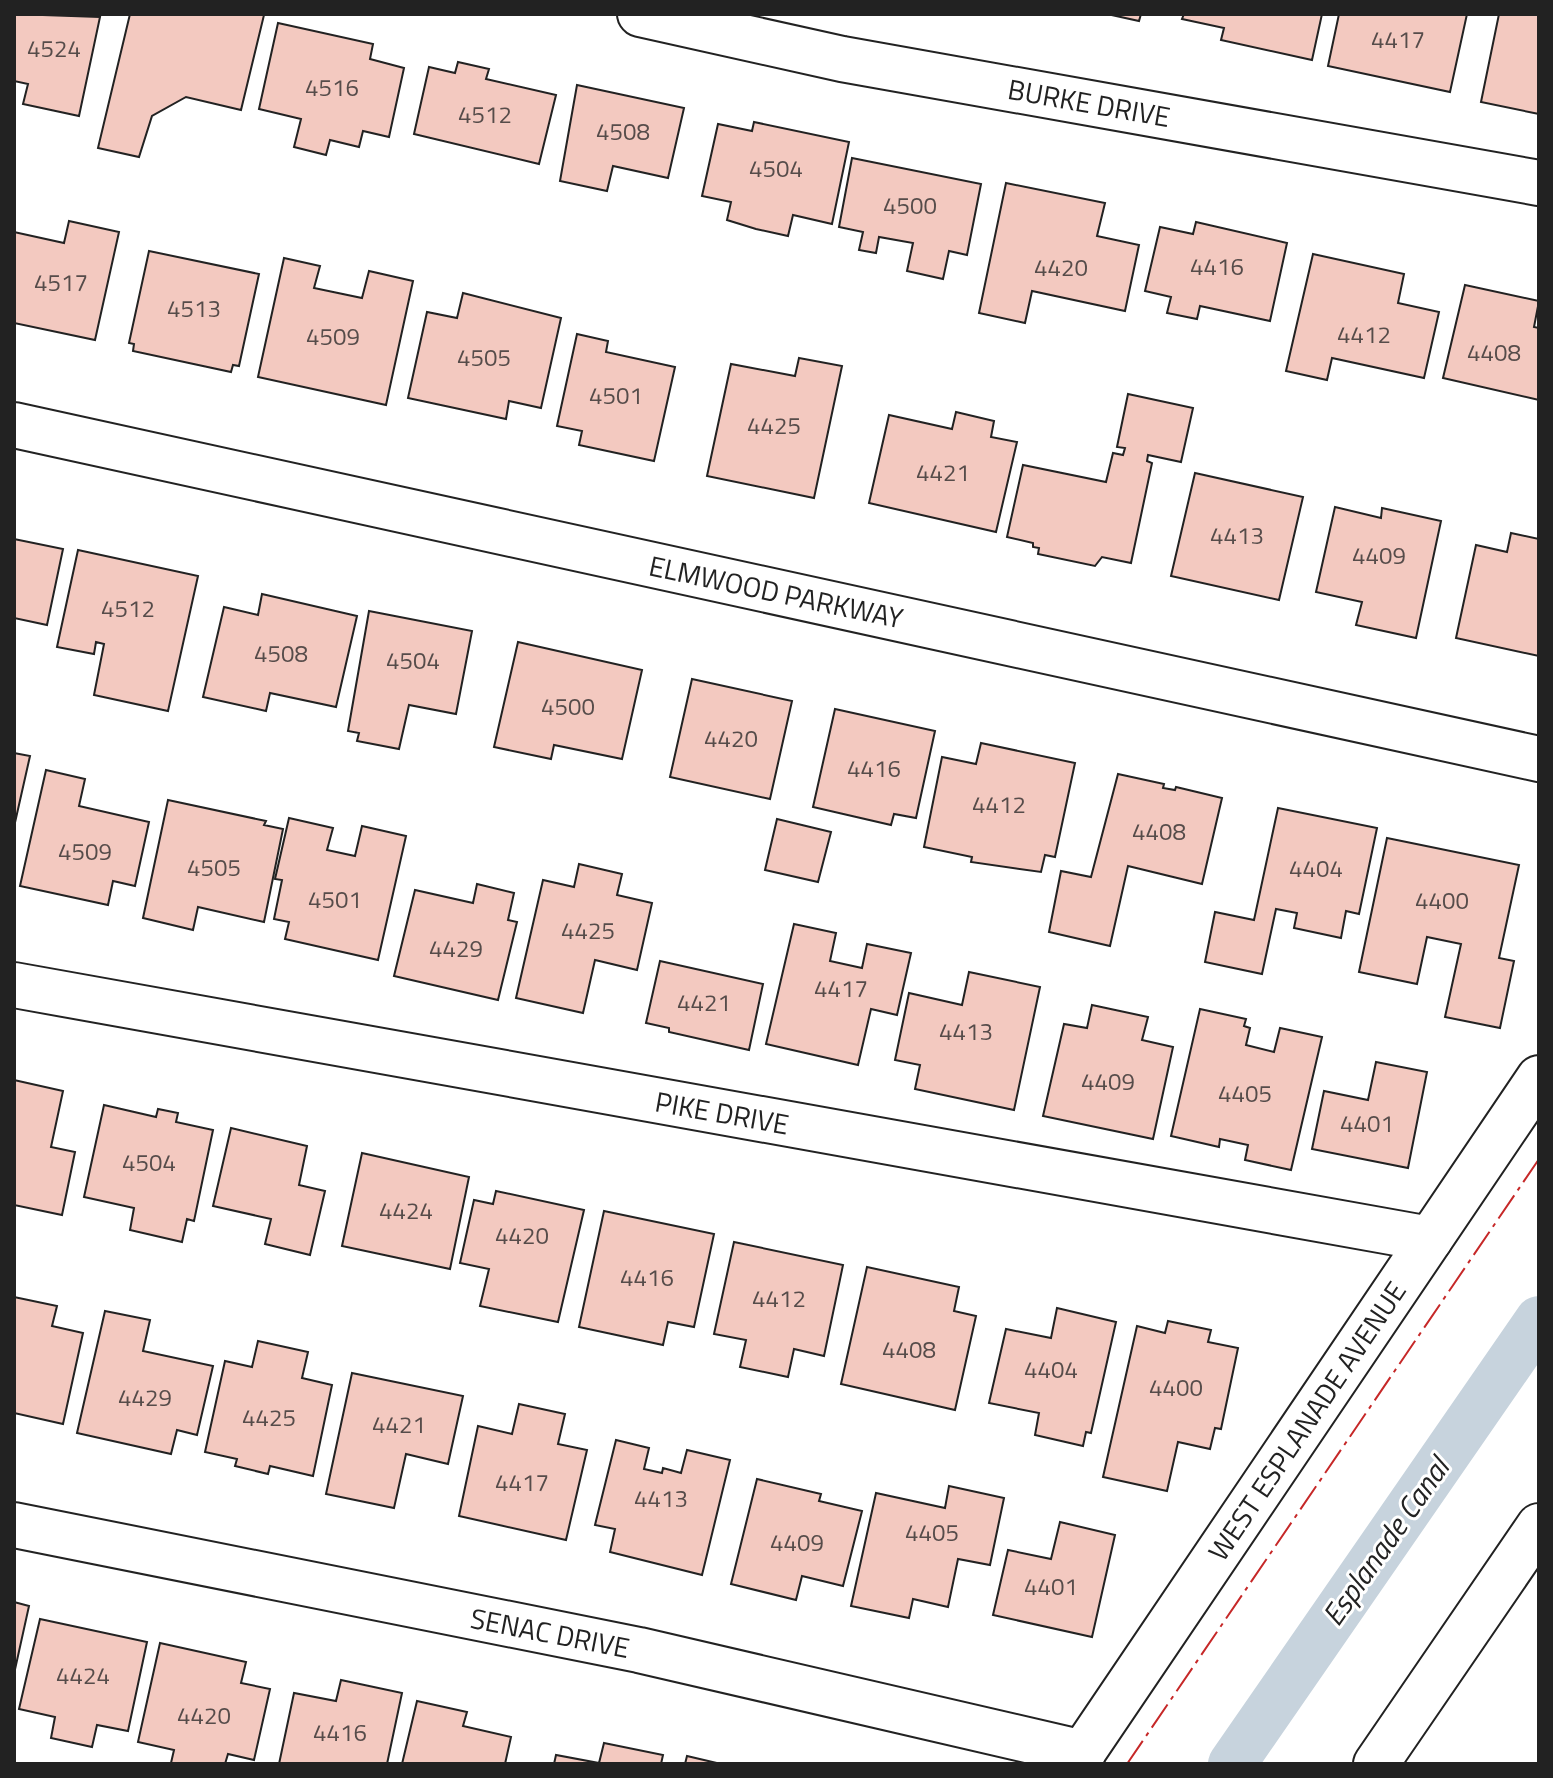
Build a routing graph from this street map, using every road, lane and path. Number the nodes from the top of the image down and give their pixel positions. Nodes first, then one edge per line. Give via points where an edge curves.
1 (640, 14) edge
2 (1539, 183) edge
3 (14, 425) edge
4 (1539, 759) edge
5 (14, 985) edge
6 (1539, 1078) edge
7 (1430, 1239) junction
8 (14, 1525) edge
9 (1539, 1526) edge
10 (1079, 1759) edge
11 (1376, 1764) edge

1 - 2 street, BURKE DRIVE via 842,59
3 - 4 street, ELMWOOD PARKWAY
5 - 7 street, PIKE DRIVE
6 - 7 street, WEST ESPLANADE AVENUE
7 - 10 street, WEST ESPLANADE AVENUE
8 - 10 street, SENAC DRIVE via 639,1650
9 - 11 street

